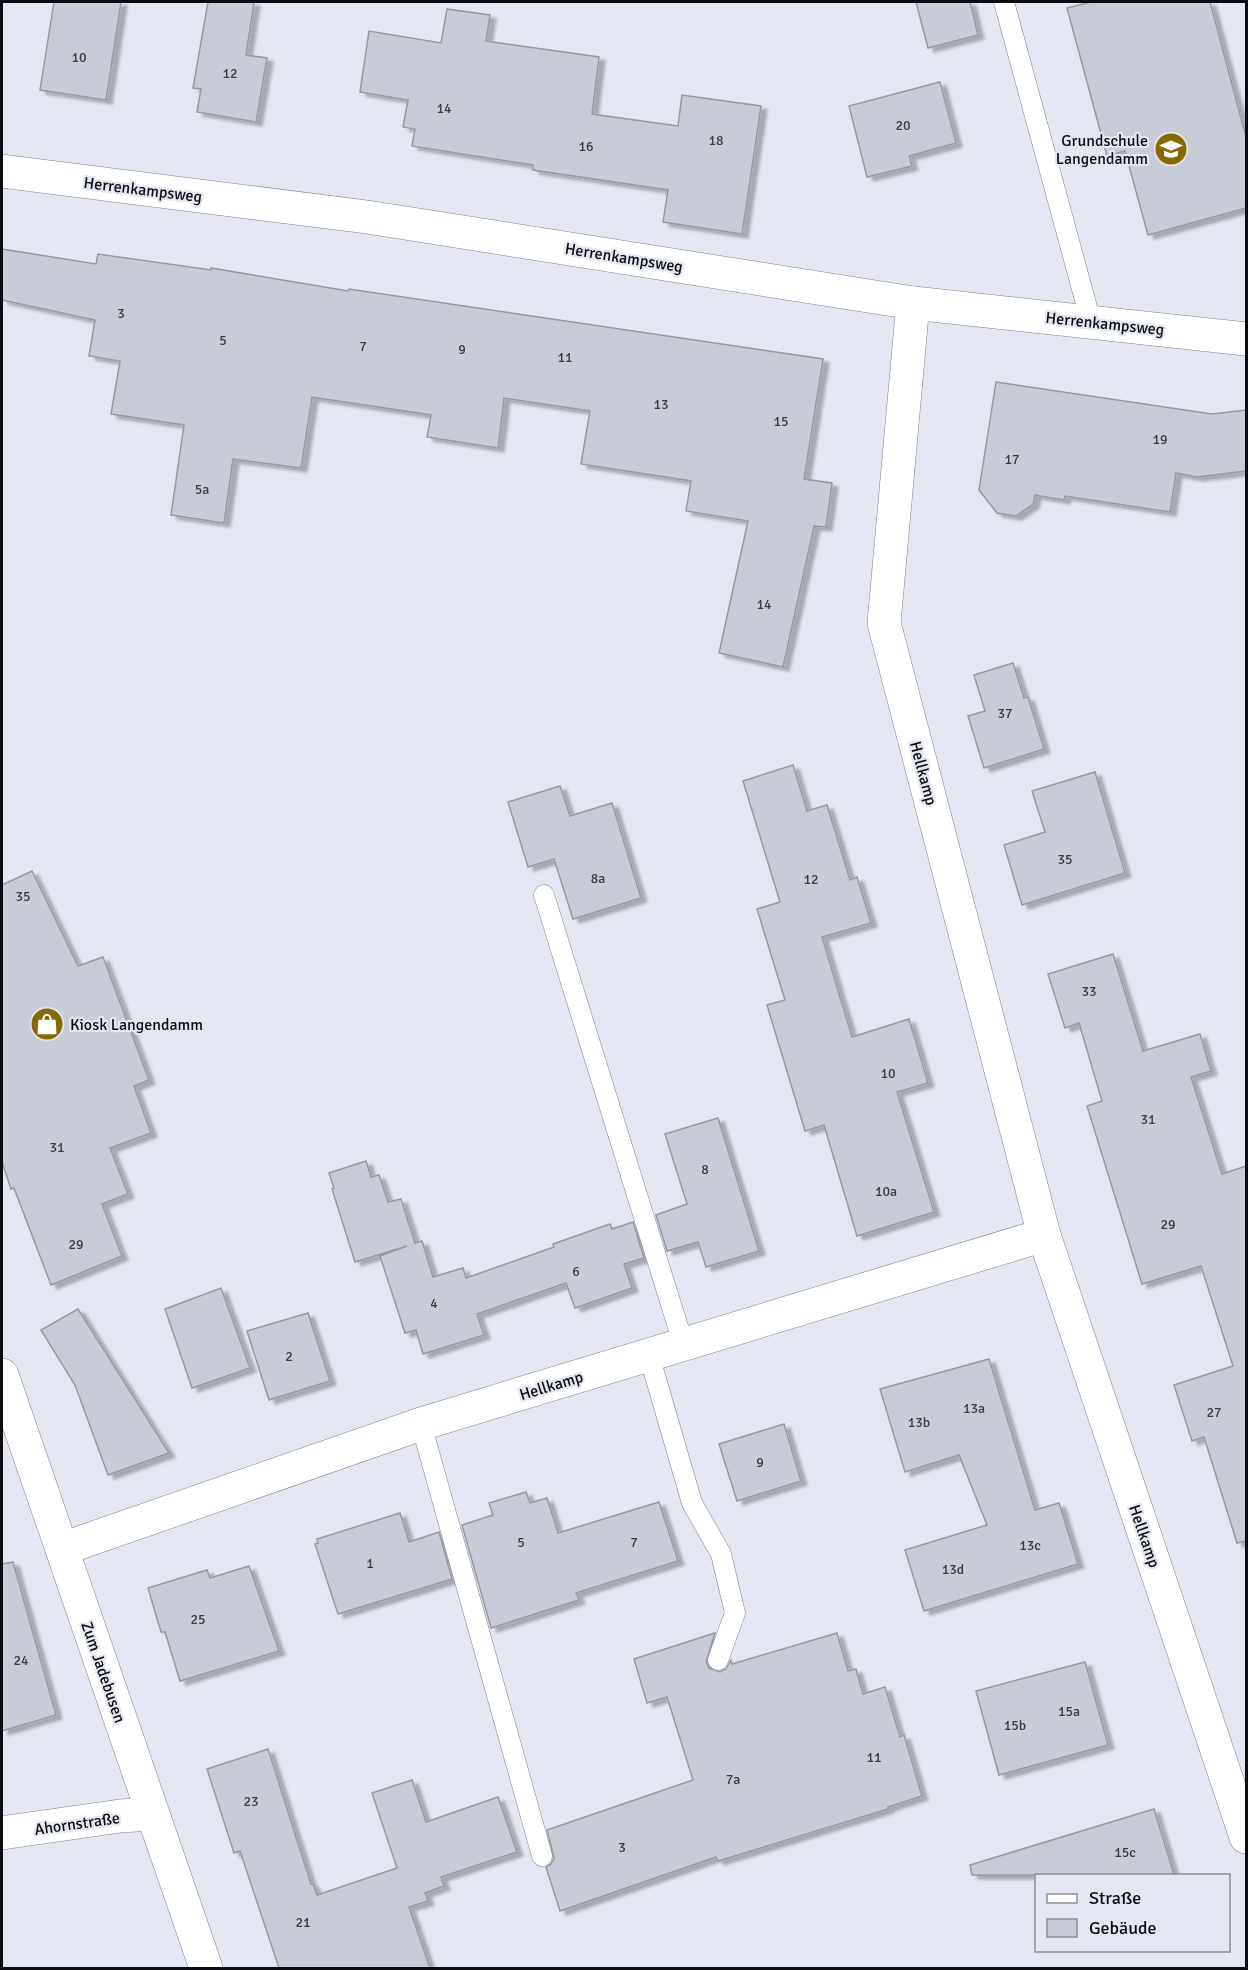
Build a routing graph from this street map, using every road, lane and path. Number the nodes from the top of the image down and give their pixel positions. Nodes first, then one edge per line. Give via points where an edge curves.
1 (1005, 2) edge
2 (2, 171) edge
3 (913, 303) junction
4 (1091, 322) junction
5 (1246, 339) edge
6 (544, 895) dead end
7 (1044, 1234) junction
8 (683, 1343) junction
9 (649, 1355) junction
10 (2, 1376) edge
11 (422, 1424) junction
12 (62, 1550) junction
13 (718, 1660) dead end
14 (152, 1814) junction
15 (2, 1833) edge
16 (1246, 1837) edge
17 (542, 1856) dead end
18 (206, 1968) edge

1 - 4 lane
2 - 3 street, Herrenkampsweg via 367,217
3 - 4 street, Herrenkampsweg
3 - 7 street, Hellkamp via 884,623
4 - 5 street, Herrenkampsweg
6 - 8 lane
7 - 8 street, Hellkamp
7 - 16 street, Hellkamp
8 - 9 street, Hellkamp
9 - 11 street, Hellkamp
9 - 13 lane via 692,1503 722,1554 735,1613
10 - 12 street, Zum Jadebusen
11 - 12 street, Hellkamp
11 - 17 lane
12 - 14 street, Zum Jadebusen
14 - 15 street, Ahornstraße
14 - 18 street, Zum Jadebusen

